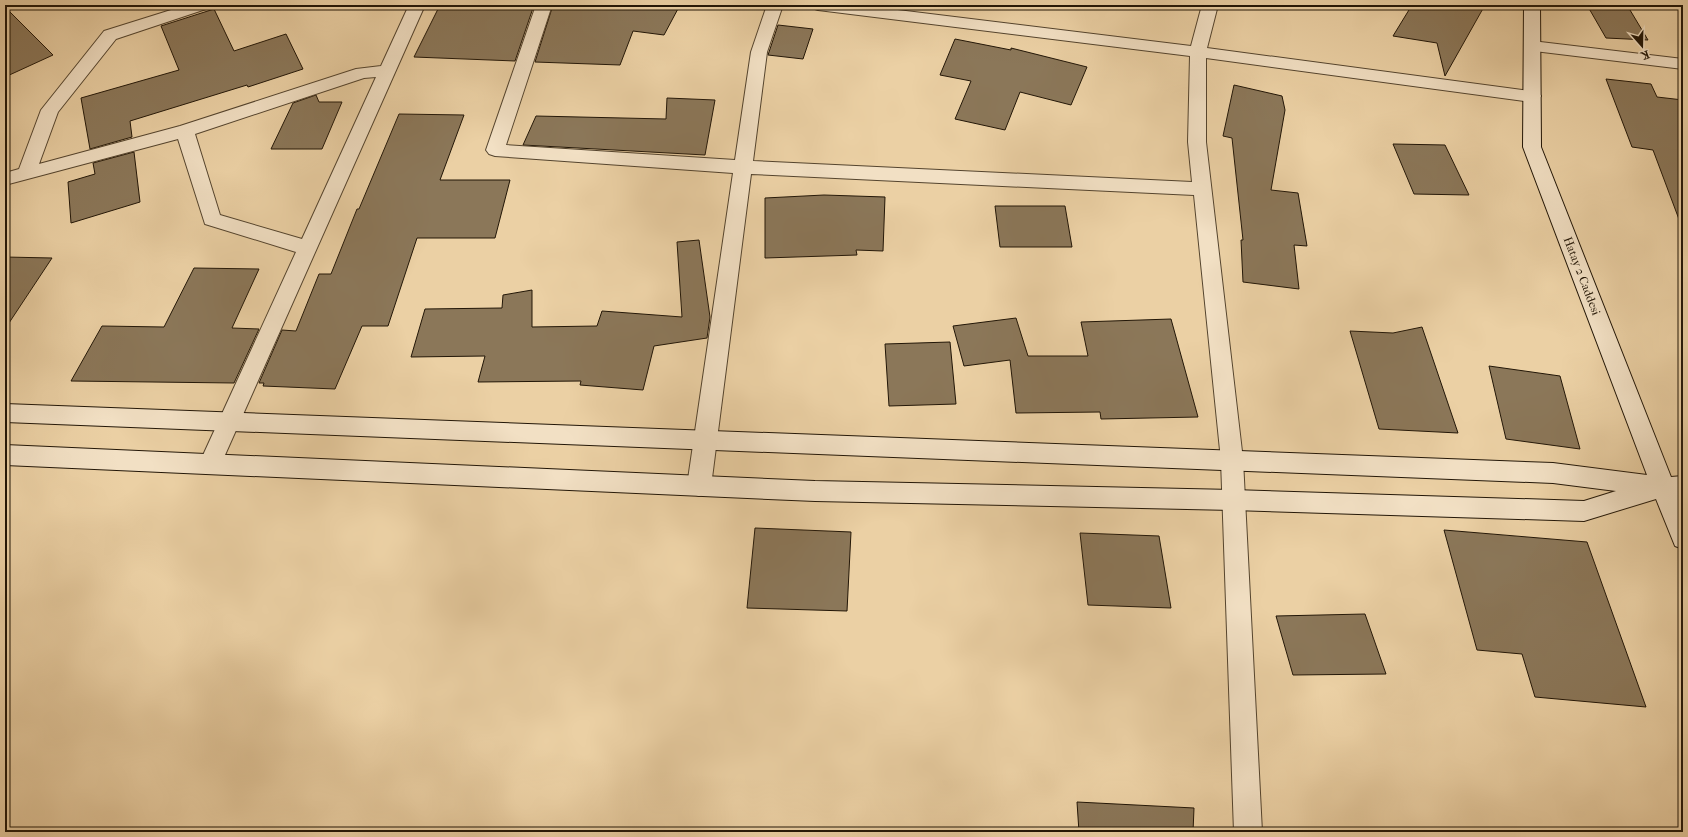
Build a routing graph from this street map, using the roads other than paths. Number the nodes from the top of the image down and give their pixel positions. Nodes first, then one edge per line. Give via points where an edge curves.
1 (203, 5) edge
2 (417, 5) edge
3 (544, 5) edge
4 (775, 5) edge
5 (818, 5) edge
6 (1210, 5) edge
7 (1532, 5) edge
8 (1532, 46) junction
9 (1198, 52) junction
10 (1683, 64) edge
11 (388, 71) junction
12 (1532, 96) junction
13 (185, 131) junction
14 (743, 167) junction
15 (26, 174) junction
16 (5, 179) edge
17 (1203, 189) junction
18 (308, 248) junction
19 (5, 413) edge
20 (229, 422) junction
21 (705, 440) junction
22 (5, 455) edge
23 (1232, 460) junction
24 (210, 464) junction
25 (699, 486) junction
26 (1673, 486) edge
27 (1233, 500) junction
28 (1683, 538) edge
29 (1248, 832) edge

1 - 15 street via 110,35 50,110
2 - 11 street
3 - 14 street via 495,150
4 - 14 street via 759,52
5 - 9 street
6 - 9 street
7 - 8 street, Hatay 2 Caddesi
8 - 10 street
8 - 12 street, Hatay 2 Caddesi
9 - 12 street
9 - 17 street via 1197,142
11 - 13 street via 362,73
11 - 18 street
12 - 26 street, Hatay 2 Caddesi via 1532,147
13 - 15 street
13 - 18 street via 212,219
14 - 17 street
14 - 21 street
15 - 16 street
17 - 23 street
18 - 20 street
19 - 20 street
20 - 21 street
20 - 24 street
21 - 23 street
21 - 25 street
22 - 24 street
23 - 26 street via 1553,473
23 - 27 street
24 - 25 street
25 - 27 street
26 - 27 street via 1584,511
26 - 28 street, Hatay 2 Caddesi
27 - 29 street

